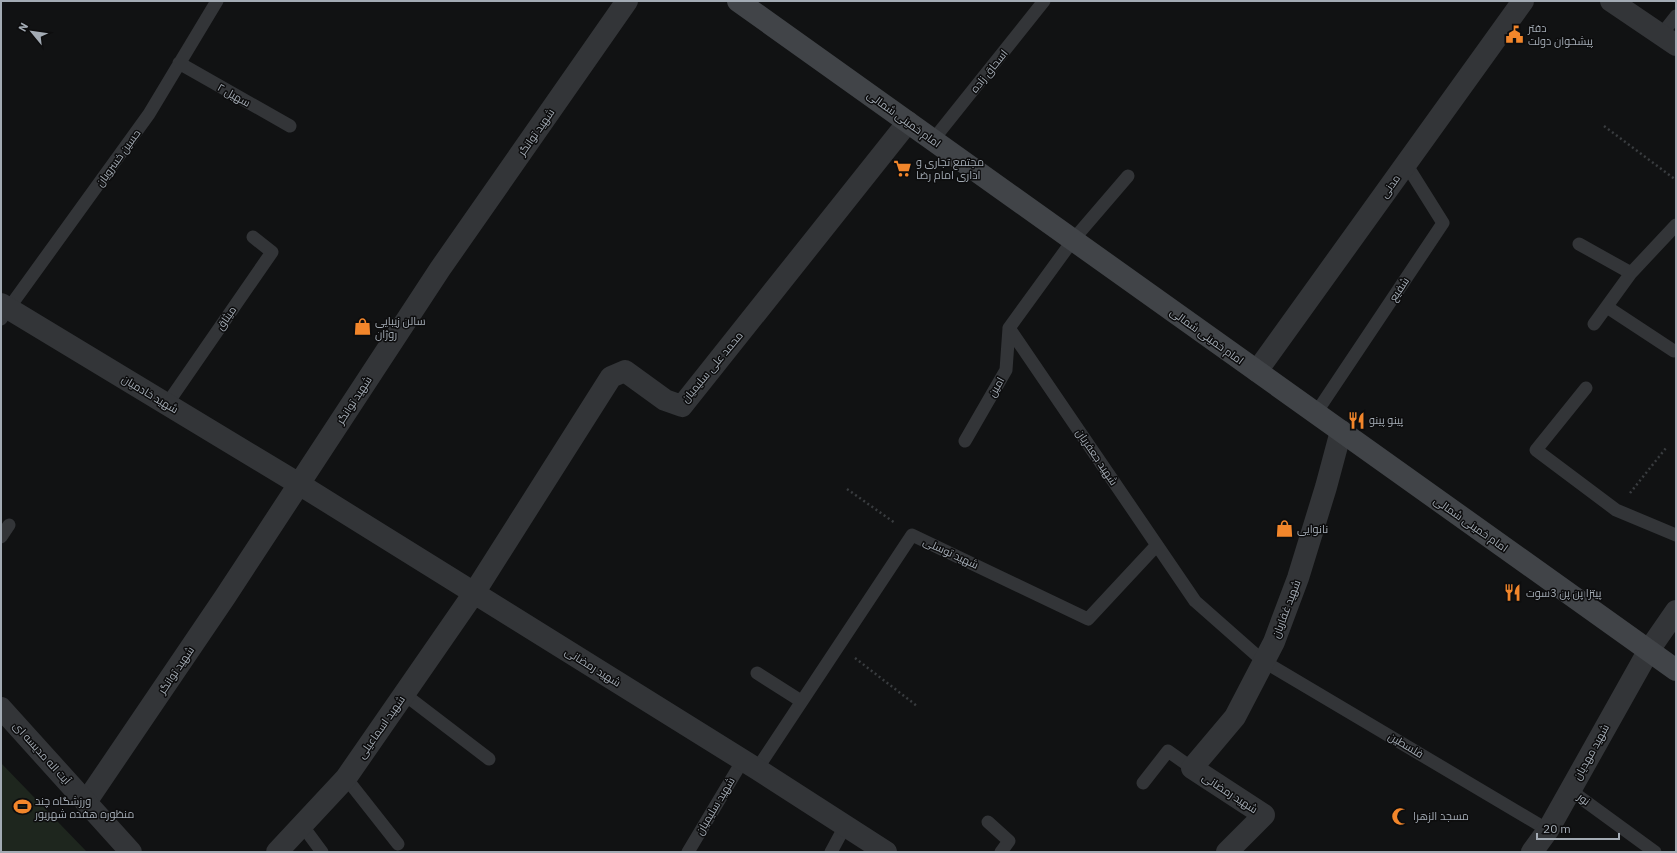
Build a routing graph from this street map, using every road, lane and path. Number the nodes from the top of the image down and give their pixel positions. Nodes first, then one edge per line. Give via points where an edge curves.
1 (216, 1) edge
2 (627, 1) edge
3 (738, 1) edge
4 (1044, 1) edge
5 (1523, 1) edge
6 (1611, 1) edge
7 (1676, 16) edge
8 (1669, 40) edge
9 (179, 63) junction
10 (908, 122) junction
11 (290, 126) dead end
12 (1604, 126) dead end
13 (933, 140) junction
14 (1406, 164) junction
15 (1128, 176) dead end
16 (1676, 180) edge
17 (1676, 225) edge
18 (252, 238) dead end
19 (1073, 240) junction
20 (1579, 244) dead end
21 (1631, 273) junction
22 (1607, 307) junction
23 (4, 311) edge
24 (1594, 324) dead end
25 (1009, 328) junction
26 (1674, 351) dead end
27 (1257, 371) junction
28 (1586, 388) dead end
29 (167, 404) junction
30 (1316, 413) junction
31 (1340, 431) junction
32 (965, 441) dead end
33 (1666, 448) dead end
34 (299, 484) junction
35 (847, 489) dead end
36 (1616, 510) junction
37 (9, 525) dead end
38 (912, 535) junction
39 (1676, 535) edge
40 (1, 537) edge
41 (1156, 546) junction
42 (474, 593) junction
43 (1676, 611) edge
44 (838, 646) junction
45 (1649, 650) junction
46 (1264, 661) junction
47 (1676, 670) edge
48 (757, 673) dead end
49 (404, 694) junction
50 (801, 702) junction
51 (917, 706) dead end
52 (1, 708) edge
53 (489, 759) dead end
54 (750, 764) junction
55 (1192, 768) junction
56 (346, 778) junction
57 (1143, 783) dead end
58 (1570, 790) junction
59 (86, 802) junction
60 (988, 822) dead end
61 (302, 825) junction
62 (845, 826) junction
63 (1548, 830) junction
64 (398, 844) dead end
65 (131, 852) edge
66 (276, 852) edge
67 (322, 852) edge
68 (688, 852) edge
69 (831, 852) edge
70 (886, 852) edge
71 (1001, 852) edge
72 (1227, 852) edge
73 (1532, 852) edge
74 (1655, 852) edge

1 - 9 lane, حسین خسرویان
2 - 34 street, شهید توانگر via 440,269
3 - 10 main road, امام خمینی شمالی
4 - 13 lane, اسحاق زاده
5 - 14 street, مدنی
6 - 8 street
7 - 8 lane
9 - 11 lane, سهیل ۲
9 - 23 lane, حسین خسرویان via 149,114
10 - 13 main road, امام خمینی شمالی
10 - 42 street, محمد علی سلیمیان via 682,406 665,400 625,371 611,377
12 - 16 path
13 - 19 main road, امام خمینی شمالی
14 - 27 street, مدنی
14 - 30 lane, شفیع via 1443,223
15 - 19 lane
17 - 21 lane
18 - 29 lane, میثاق via 272,252
19 - 25 lane
19 - 27 main road, امام خمینی شمالی
20 - 21 lane
21 - 22 lane
22 - 24 lane
22 - 26 lane
23 - 29 street, شهید خادمیان
25 - 32 lane, امین via 1006,370
25 - 41 lane, شهید جعفریان
27 - 30 main road, امام خمینی شمالی
28 - 36 lane via 1536,450
29 - 34 street, شهید خادمیان
30 - 31 main road, امام خمینی شمالی
31 - 45 main road, امام خمینی شمالی
31 - 46 street, شهید غفاریان via 1298,578 1274,642
33 - 36 path
34 - 42 street, شهید رمضانی
34 - 59 street, شهید توانگر
35 - 38 path
36 - 39 lane
37 - 40 lane
38 - 41 lane, شهید توسلی via 1088,619
38 - 44 lane, شهید توسلی
41 - 46 lane, شهید جعفریان via 1195,601
42 - 49 street, شهید اسماعیلی
42 - 54 street, شهید رمضانی
43 - 45 street, شهید مهدیان
44 - 50 lane, شهید توسلی
44 - 51 path
45 - 47 main road, امام خمینی شمالی
45 - 58 street, شهید مهدیان
46 - 55 street, شهید غفاریان via 1235,717
46 - 63 lane, فلسطین
48 - 50 lane
49 - 53 lane
49 - 56 street, شهید اسماعیلی
50 - 54 lane, شهید توسلی
52 - 59 street, آیت اله مدیسه ای
54 - 62 street, شهید رمضانی
54 - 68 lane, شهید سلیمیان
55 - 57 lane via 1168,751
55 - 72 street, شهید رمضانی via 1264,815
56 - 61 street, شهید اسماعیلی
56 - 64 lane
58 - 63 street, شهید مهدیان
58 - 74 lane, نور
59 - 65 street, آیت اله مدیسه ای
60 - 71 lane via 1009,841
61 - 66 street, شهید اسماعیلی
61 - 67 lane
62 - 69 lane
62 - 70 street, شهید رمضانی
63 - 73 street, شهید مهدیان

